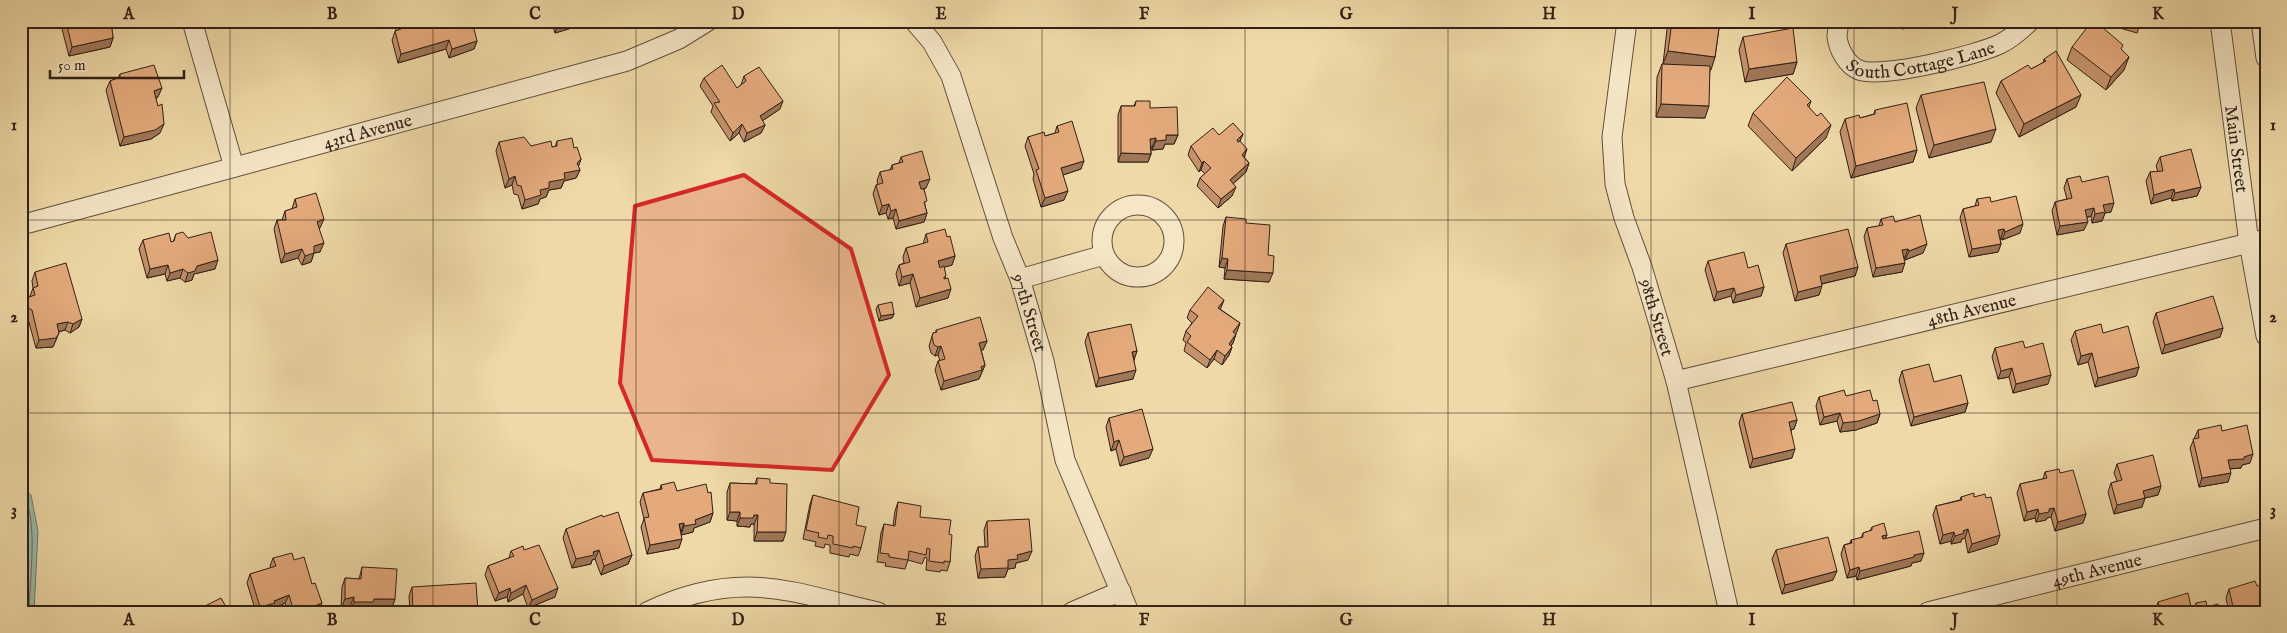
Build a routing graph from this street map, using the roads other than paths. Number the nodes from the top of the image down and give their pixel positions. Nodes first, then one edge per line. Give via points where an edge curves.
1 (192, 21) edge
2 (708, 21) edge
3 (914, 21) edge
4 (1627, 21) edge
5 (1840, 21) edge
6 (2030, 21) edge
7 (2220, 21) edge
8 (2261, 21) edge
9 (2266, 58) edge
10 (234, 167) junction
11 (21, 225) edge
12 (2257, 241) edge
13 (1104, 255) dead end
14 (1020, 279) junction
15 (2266, 336) edge
16 (1676, 381) junction
17 (2266, 528) edge
18 (1121, 592) junction
19 (647, 612) edge
20 (878, 612) edge
21 (1072, 612) edge
22 (1129, 612) edge
23 (1729, 612) edge
24 (1928, 612) edge

1 - 10 street
2 - 10 street, 43rd Avenue via 679,39 627,61
3 - 14 street, 97th Street via 932,42 951,76 1003,238
4 - 16 street, 98th Street via 1612,136 1615,184
5 - 6 street, South Cottage Lane via 1837,36 1848,63 1859,70 1871,72 1912,67 1978,52 2007,40
7 - 12 street, Main Street
8 - 9 street
10 - 11 street, 43rd Avenue
12 - 15 street, Main Street
12 - 16 street, 48th Avenue
13 - 14 street
14 - 18 street, 97th Street via 1044,361 1065,460
16 - 23 street, 98th Street
17 - 24 street, 49th Avenue
18 - 21 street
18 - 22 street, 97th Street
19 - 20 street via 671,600 747,587 813,597

